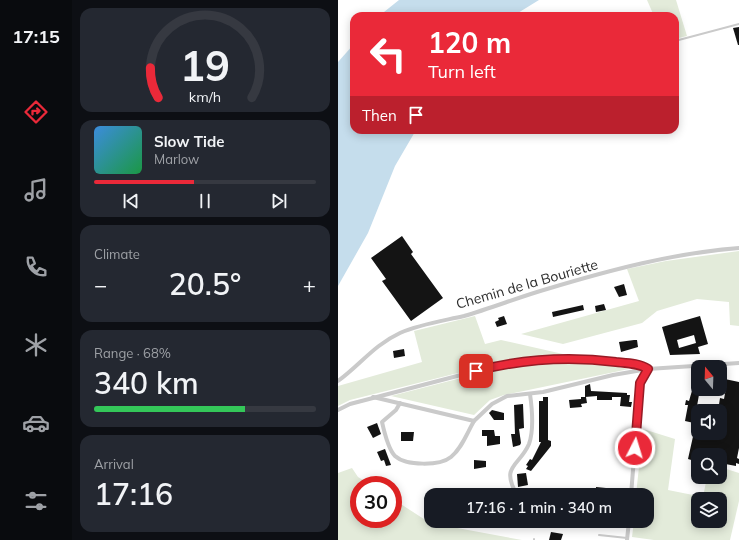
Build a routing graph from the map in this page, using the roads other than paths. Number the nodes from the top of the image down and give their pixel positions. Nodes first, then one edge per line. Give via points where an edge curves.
1 (739, 24) edge
2 (679, 40) edge
3 (739, 248) edge
4 (739, 363) edge
5 (648, 369) junction
6 (338, 381) edge
7 (530, 394) junction
8 (373, 397) junction
9 (400, 403) junction
10 (338, 410) edge
11 (474, 421) junction
12 (513, 488) edge
13 (632, 488) edge
14 (628, 528) edge
15 (599, 535) dead end
16 (627, 539) edge

1 - 2 lane
3 - 6 street, Chemin de la Bouriette via 657,260 617,269 548,288 464,316 434,321 400,333 379,344 351,372
4 - 5 street
5 - 7 street
5 - 8 street via 642,365 600,360 548,359 503,364
5 - 13 street via 640,383
7 - 11 street via 507,396 492,404
7 - 12 street via 530,442 510,471
8 - 9 street
8 - 10 street
9 - 11 street
9 - 11 street via 382,422 393,454 400,459 424,463 444,462 460,449
14 - 16 street
15 - 16 lane

